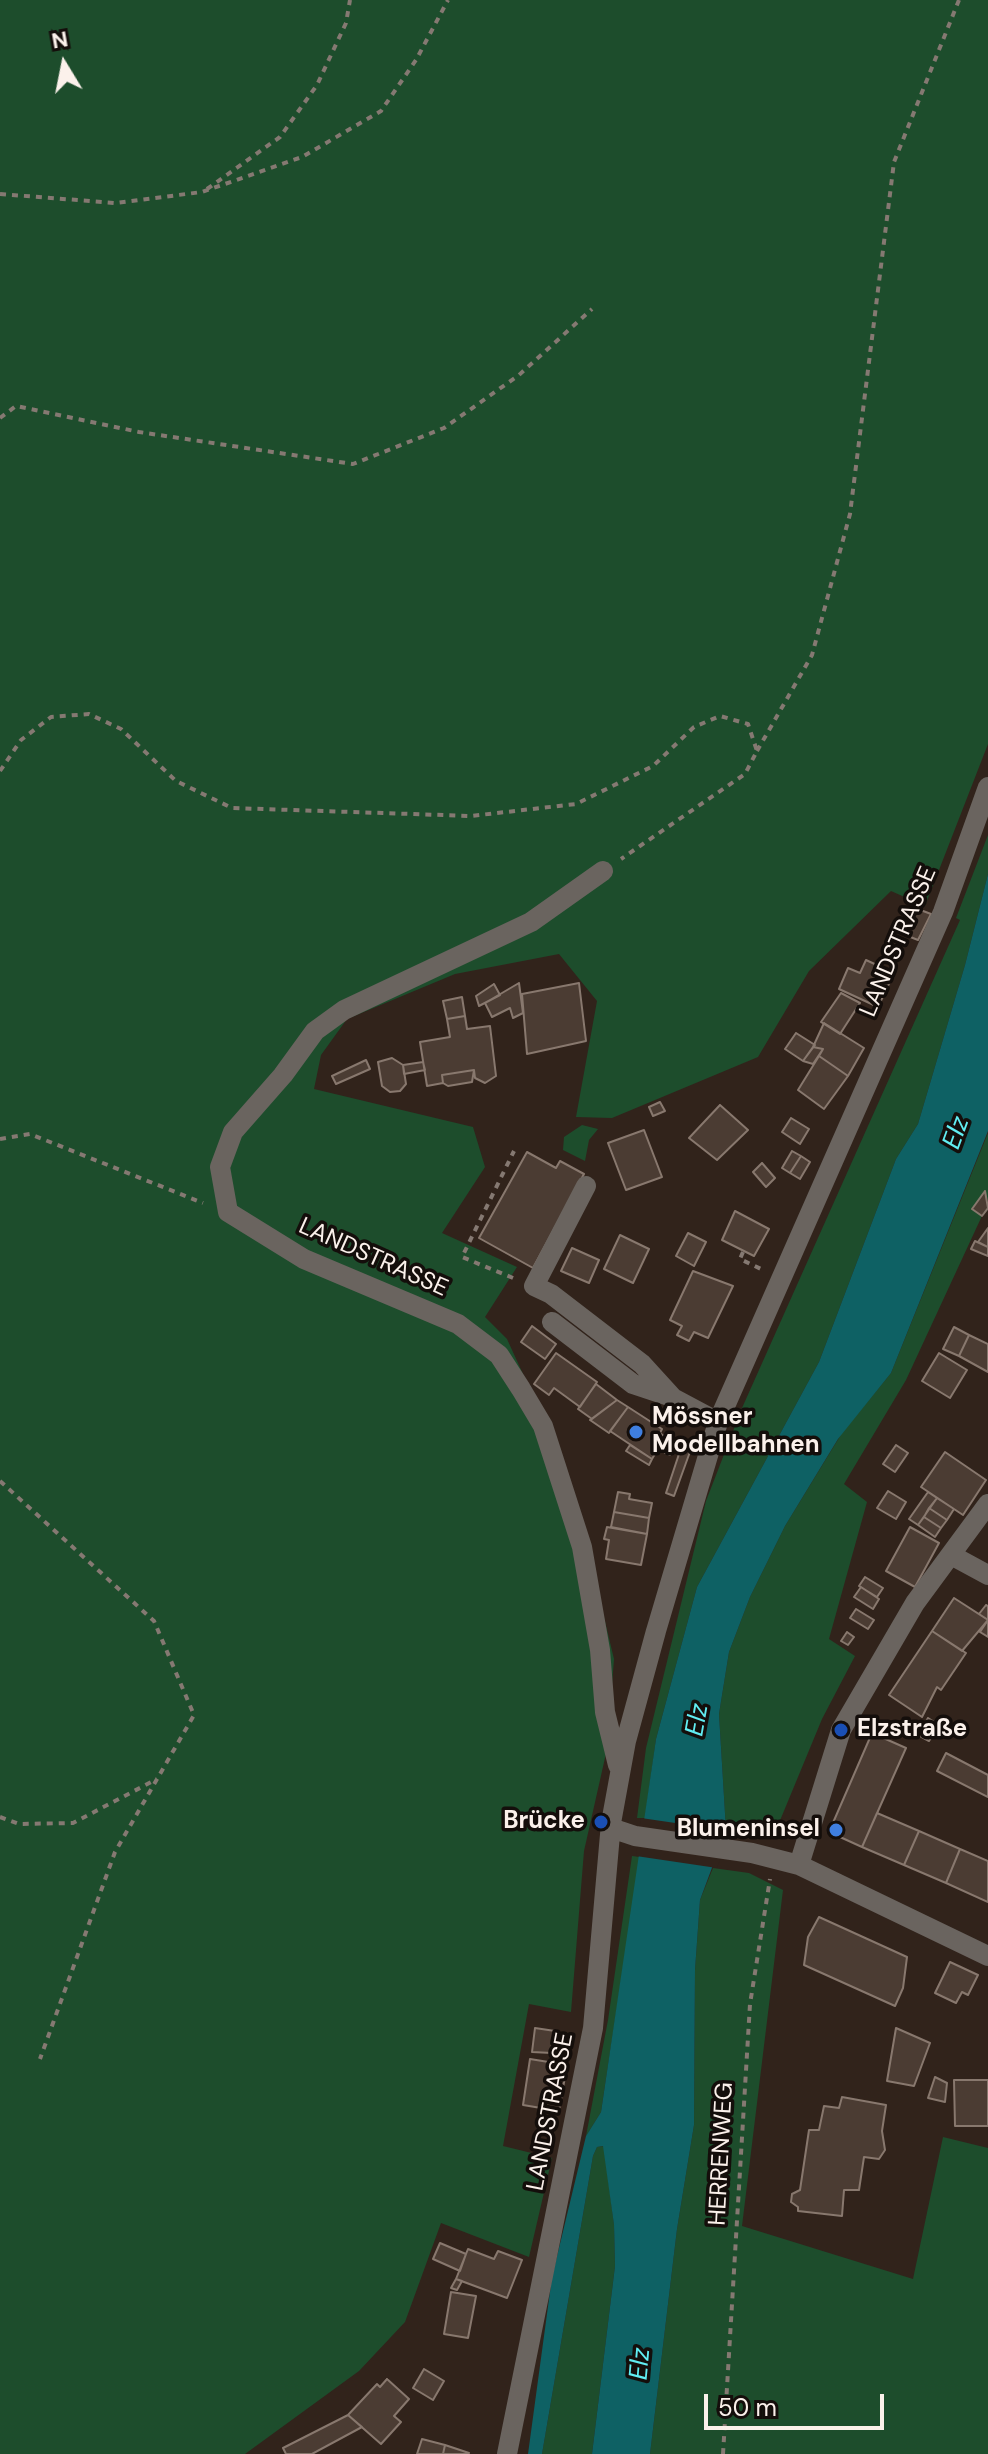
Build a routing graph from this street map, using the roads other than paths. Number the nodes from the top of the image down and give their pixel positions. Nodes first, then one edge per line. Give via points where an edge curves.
1 (988, 787) edge
2 (603, 871) road end
3 (586, 1186) dead end
4 (552, 1322) dead end
5 (673, 1398) junction
6 (718, 1422) junction
7 (988, 1504) edge
8 (951, 1555) junction
9 (988, 1575) edge
10 (621, 1777) junction
11 (611, 1828) junction
12 (799, 1865) junction
13 (988, 1956) edge
14 (507, 2454) edge

1 - 6 street, LANDSTRASSE via 943,912
2 - 10 street, LANDSTRASSE via 531,922 344,1010 315,1031 233,1132 220,1167 228,1212 304,1259 458,1324 499,1355 543,1426 582,1547 605,1712
3 - 5 street via 534,1286 642,1364
4 - 5 street via 633,1384
5 - 6 street
6 - 10 street, LANDSTRASSE via 626,1741
7 - 8 street
8 - 9 street
8 - 12 street via 915,1603 841,1730
10 - 11 street, LANDSTRASSE
11 - 12 street
11 - 14 street, LANDSTRASSE via 593,2028
12 - 13 street

